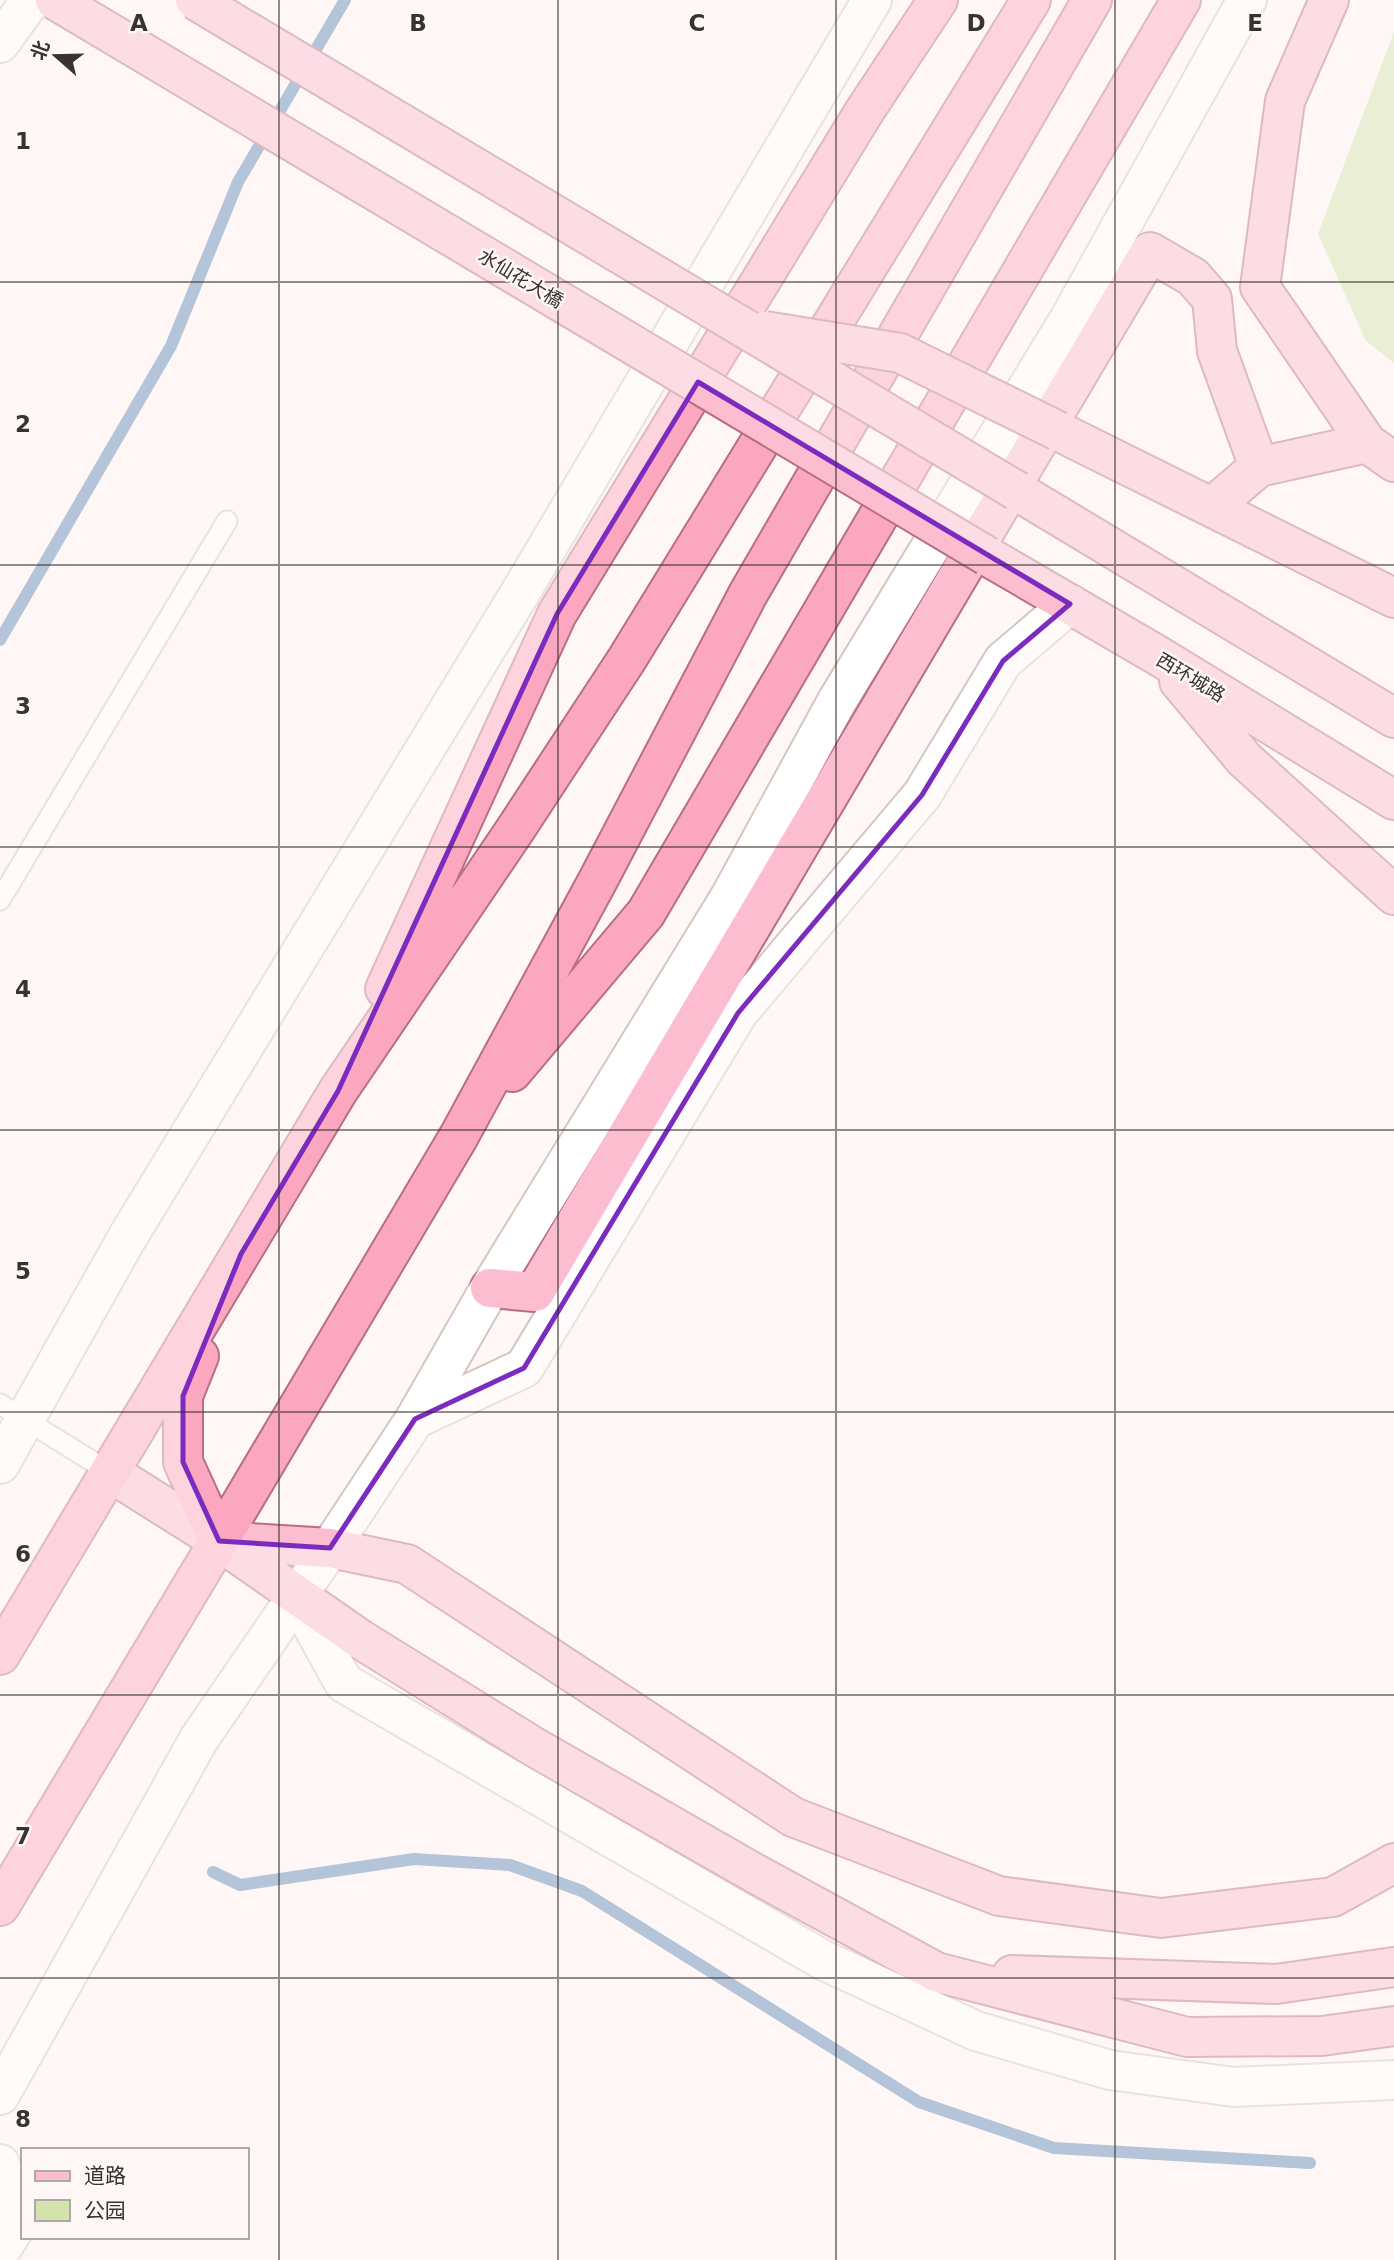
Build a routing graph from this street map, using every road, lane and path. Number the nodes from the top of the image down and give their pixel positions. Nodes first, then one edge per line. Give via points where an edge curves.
1 (31, 0) edge
2 (55, 0) edge
3 (195, 0) edge
4 (872, 0) edge
5 (938, 0) edge
6 (1031, 0) edge
7 (1092, 0) edge
8 (1181, 0) edge
9 (1247, 0) edge
10 (1329, 0) edge
11 (0, 43) edge
12 (743, 328) junction
13 (1380, 453) edge
14 (1259, 467) junction
15 (1212, 507) junction
16 (227, 521) dead end
17 (987, 556) joint
18 (1394, 598) edge
19 (1070, 604) junction
20 (1157, 655) junction
21 (1394, 718) edge
22 (1394, 800) edge
23 (1394, 895) edge
24 (0, 900) edge
25 (338, 1091) junction
26 (459, 1136) junction
27 (241, 1254) junction
28 (490, 1288) junction
29 (13, 1411) edge
30 (415, 1419) junction
31 (0, 1464) edge
32 (111, 1473) junction
33 (219, 1541) junction
34 (330, 1548) junction
35 (296, 1596) junction
36 (0, 1655) edge
37 (1394, 1863) edge
38 (0, 1906) edge
39 (1394, 1967) edge
40 (936, 1972) junction
41 (1394, 2026) edge
42 (1394, 2080) edge
43 (0, 2095) edge
44 (0, 2164) edge
45 (0, 2251) edge

1 - 11 street
2 - 17 main road, 水仙花大橋, bridge
3 - 12 main road, bridge
4 - 29 street via 527,581 128,1238
5 - 25 highway via 864,112 557,614
6 - 25 highway via 627,659
7 - 26 highway via 748,594
8 - 26 highway via 646,914
9 - 28 street via 1070,318 837,701 730,897
10 - 13 main road via 1284,101 1260,287
12 - 15 main road, bridge via 900,353
12 - 21 main road, bridge
13 - 14 main road
14 - 15 main road
14 - 28 main road via 1217,351 1212,299 1193,277 1150,252 535,1292
15 - 18 main road
16 - 24 lane
17 - 19 main road, 西环城路
19 - 20 main road, 西环城路
19 - 30 street via 1003,662 922,795 738,1013 524,1368
20 - 22 main road, 西环城路
20 - 23 main road via 1244,759
25 - 27 highway
26 - 33 highway
27 - 32 highway
27 - 33 highway via 183,1396 183,1462
28 - 30 street
29 - 31 street
29 - 32 lane
30 - 34 street
32 - 33 main road
32 - 36 highway
33 - 34 main road
33 - 35 main road
33 - 38 highway
34 - 35 street
34 - 37 main road via 407,1564 793,1817 999,1896 1161,1918 1332,1897
35 - 40 main road via 534,1746
35 - 42 street via 344,1682 822,1960 976,2031 1110,2070 1234,2087
35 - 43 street via 199,1739
39 - 40 main road via 1276,1984
40 - 41 main road via 1187,2037 1322,2036
44 - 45 street via 21,2218

